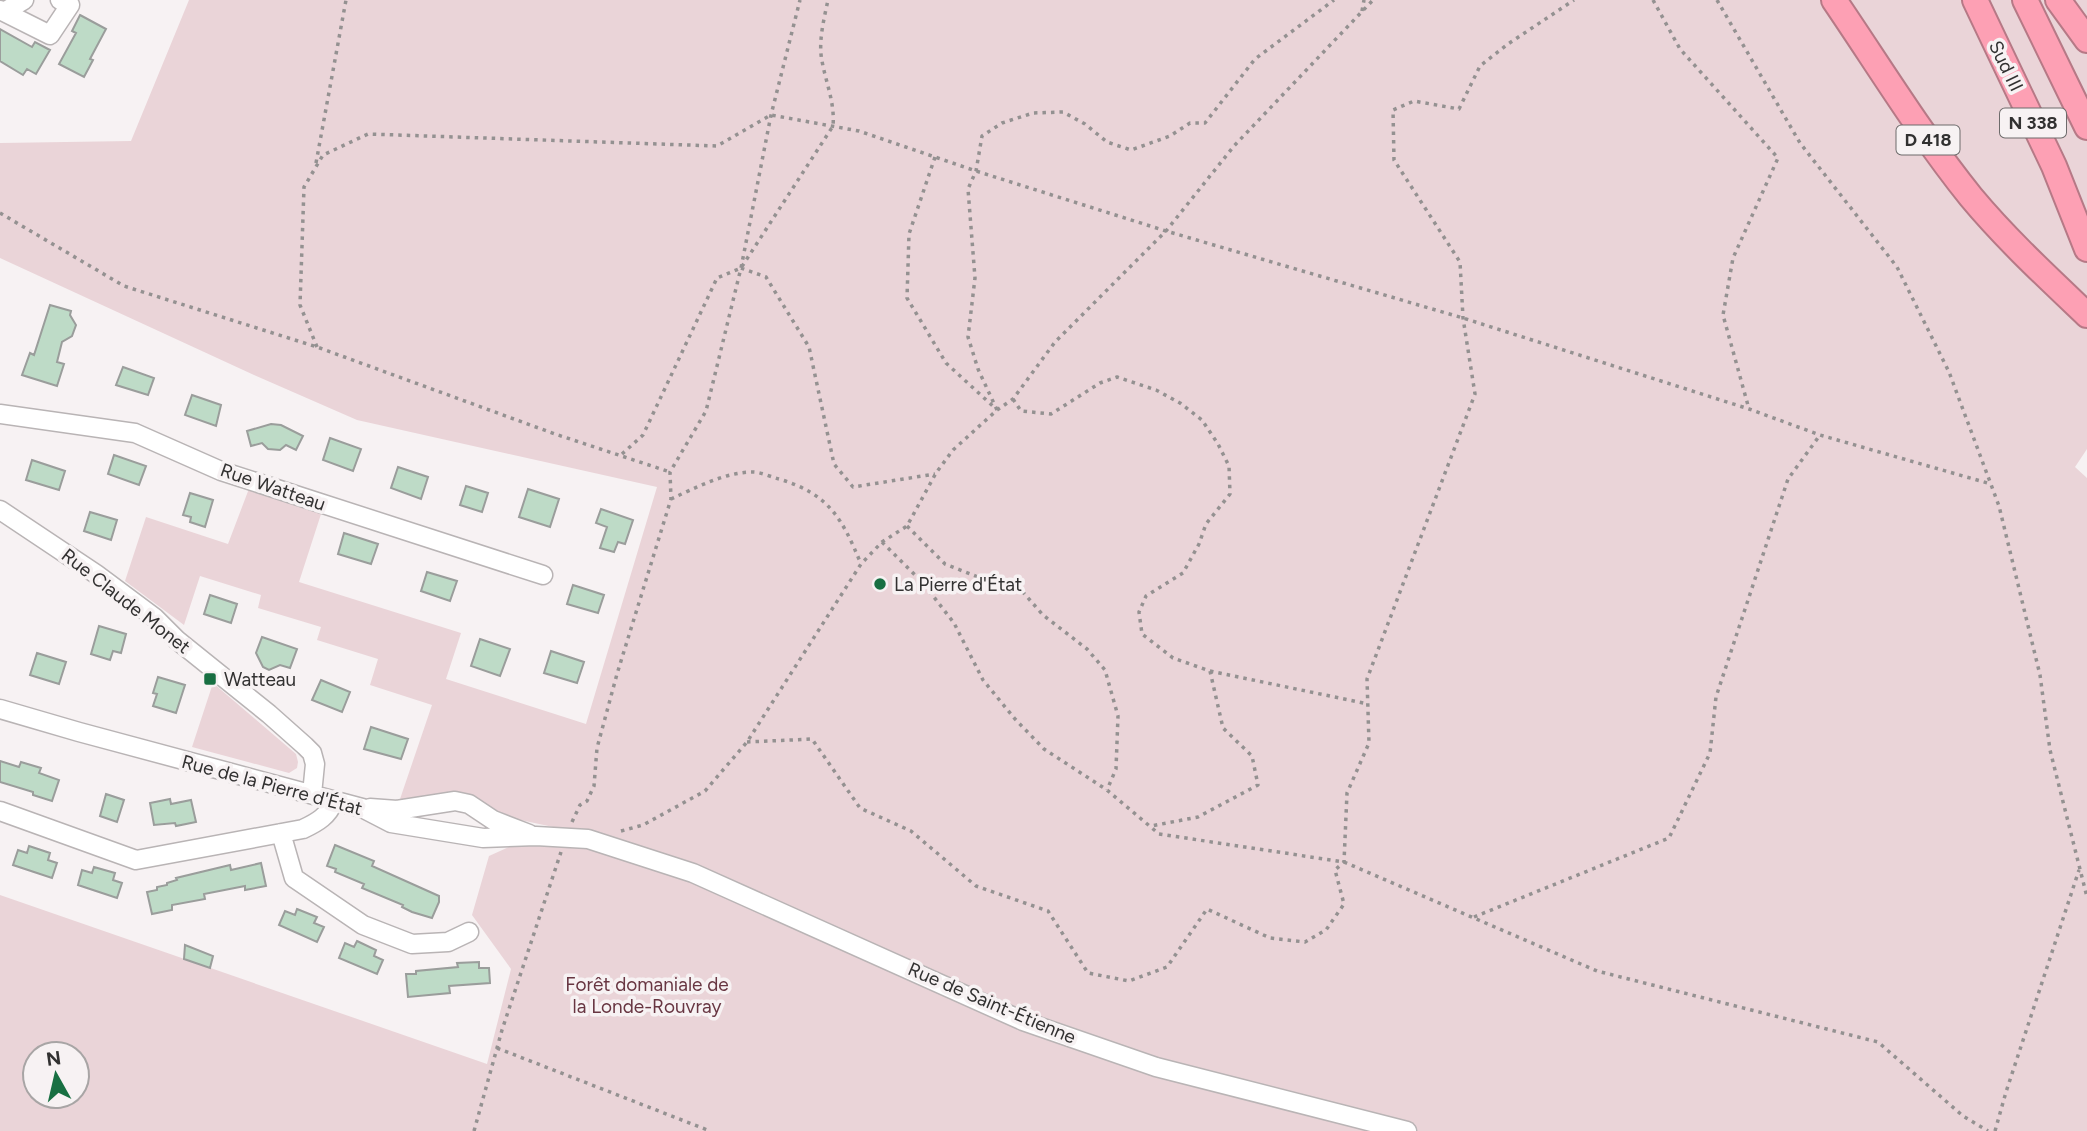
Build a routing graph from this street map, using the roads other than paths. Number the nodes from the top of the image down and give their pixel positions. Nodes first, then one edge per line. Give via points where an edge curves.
1 (24, 0) edge
2 (60, 0) edge
3 (1835, 0) edge
4 (1975, 0) edge
5 (2025, 0) edge
6 (2058, 0) edge
7 (2, 11) edge
8 (2087, 40) edge
9 (2087, 127) edge
10 (2087, 249) edge
11 (2087, 315) edge
12 (0, 414) edge
13 (0, 510) edge
14 (543, 575) dead end
15 (0, 709) edge
16 (312, 794) junction
17 (334, 801) junction
18 (362, 807) junction
19 (0, 811) edge
20 (281, 833) junction
21 (536, 836) junction
22 (588, 839) joint
23 (469, 932) dead end
24 (1408, 1131) edge

1 - 7 street
2 - 7 street via 70,5 50,35
3 - 11 highway, D 418 via 1965,188
4 - 10 highway, Sud III / N 338 via 2054,166
5 - 9 highway, N 338
6 - 8 highway
12 - 14 street, Rue Watteau via 135,433 221,471
13 - 16 street, Rue Claude Monet via 155,618 312,752
15 - 16 street, Rue de la Pierre d'État
16 - 17 street, Rue de la Pierre d'État
17 - 18 street, Rue de la Pierre d'État
17 - 20 street via 320,821
18 - 21 street, Rue de la Pierre d'État via 391,823 483,838
18 - 21 street via 397,810 455,801
19 - 20 street via 136,860
20 - 23 street via 294,878 363,925 412,944 448,942
21 - 22 street, Rue de la Pierre d'État
22 - 24 street, Rue de Saint-Étienne via 693,873 1023,1021 1156,1067

